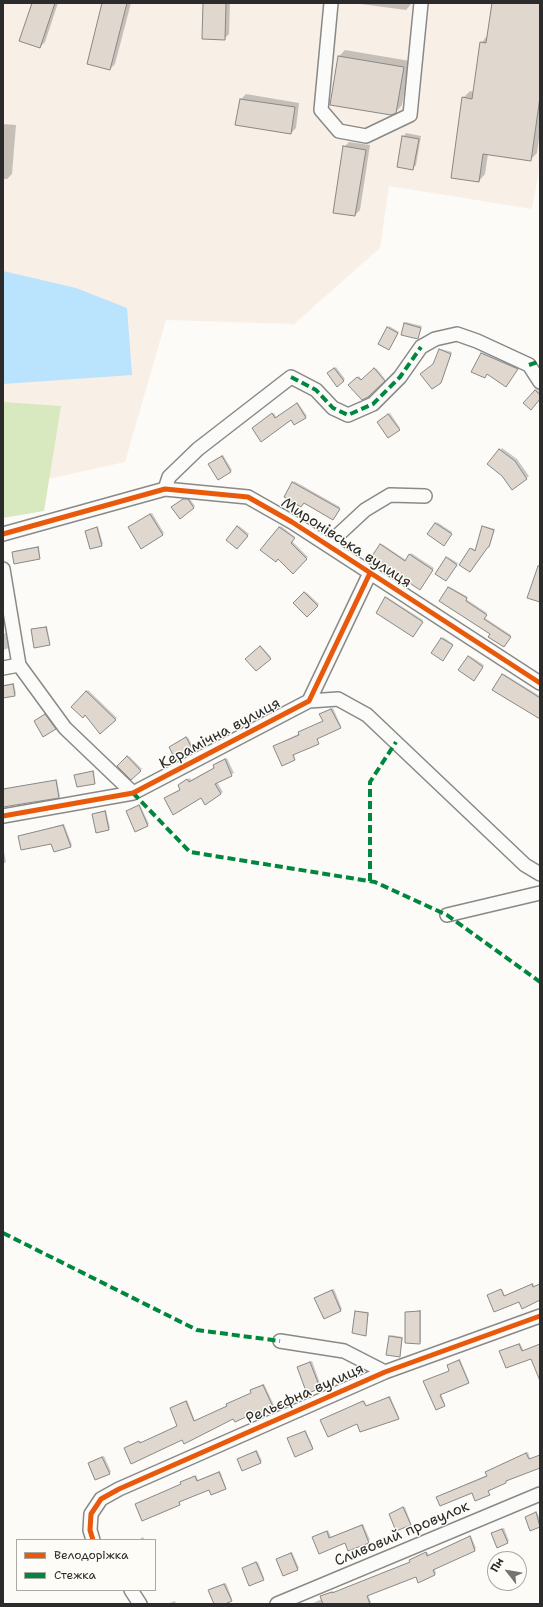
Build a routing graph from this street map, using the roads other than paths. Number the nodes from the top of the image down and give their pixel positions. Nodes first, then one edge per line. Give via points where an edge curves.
1 (330, 3) edge
2 (420, 3) edge
3 (540, 382) edge
4 (165, 489) junction
5 (425, 496) dead end
6 (3, 534) edge
7 (332, 548) junction
8 (3, 569) edge
9 (370, 573) junction
10 (19, 665) junction
11 (3, 668) edge
12 (540, 683) edge
13 (309, 701) junction
14 (133, 793) junction
15 (3, 816) edge
16 (540, 874) edge
17 (540, 893) edge
18 (447, 915) dead end
19 (540, 1316) edge
20 (280, 1341) dead end
21 (385, 1372) junction
22 (540, 1494) edge
23 (94, 1539) edge
24 (132, 1591) edge
25 (140, 1604) edge
26 (277, 1604) edge

1 - 2 street via 321,110 339,131 366,136 410,115
3 - 4 street via 529,365 457,334 436,339 421,347 400,378 372,404 348,415 333,408 316,390 291,377 198,449 169,477
4 - 6 street, Миронівська вулиця
4 - 7 street, Миронівська вулиця via 248,497
5 - 7 street via 390,494 365,510 337,536
7 - 9 street, Миронівська вулиця
8 - 10 street
9 - 12 street, Миронівська вулиця
9 - 13 street
10 - 11 street
10 - 14 street via 66,728
13 - 14 street, Керамічна вулиця
13 - 16 street via 338,699 367,715 525,865
14 - 15 street, Керамічна вулиця
17 - 18 street
19 - 21 street, Рельєфна вулиця
20 - 21 street via 344,1351
21 - 23 street, Рельєфна вулиця via 101,1499 91,1514 90,1530
22 - 26 street, Сливовий провулок
24 - 25 street

